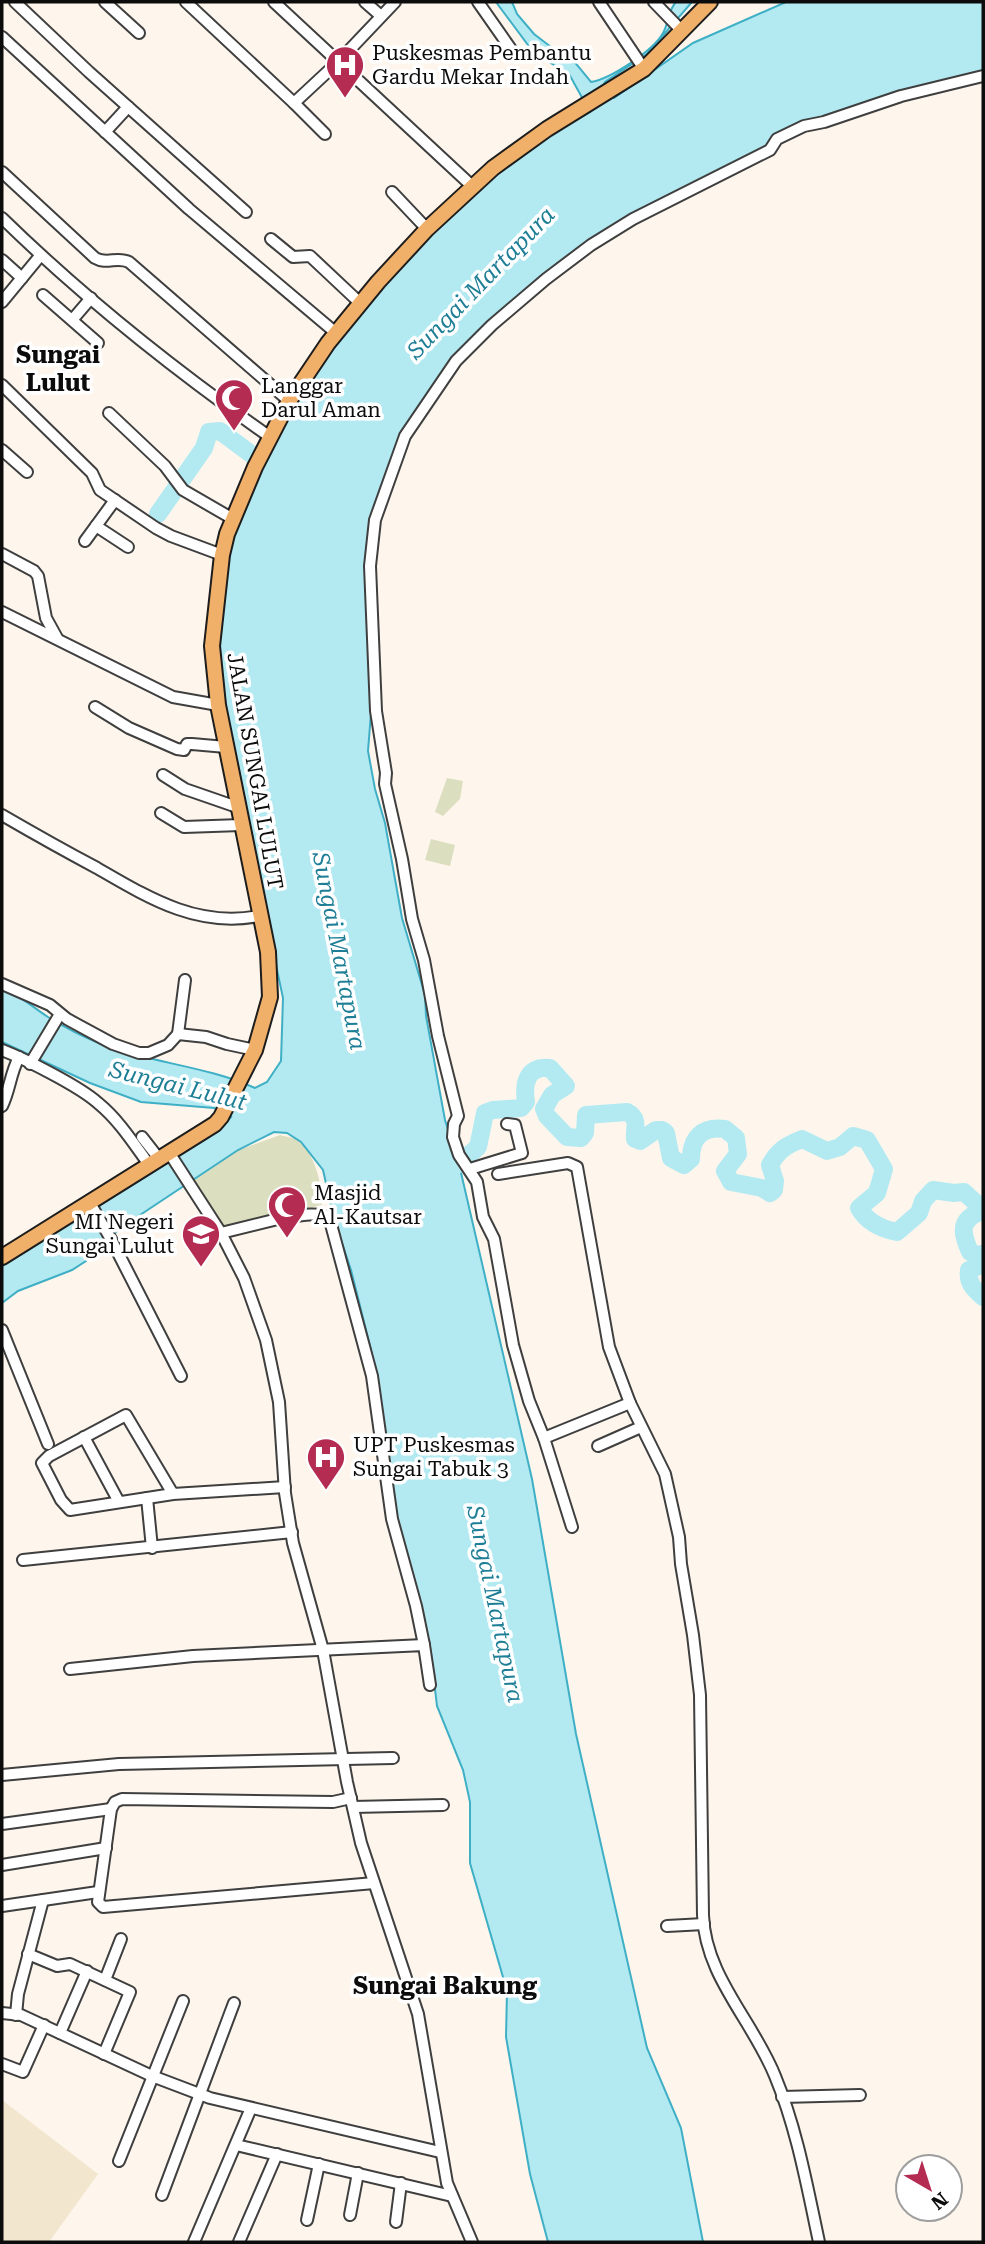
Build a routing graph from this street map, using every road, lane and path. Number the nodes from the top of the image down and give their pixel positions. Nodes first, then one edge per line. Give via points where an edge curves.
1 (15, 2) edge
2 (104, 2) edge
3 (186, 2) edge
4 (274, 2) edge
5 (365, 2) edge
6 (395, 2) edge
7 (478, 2) edge
8 (599, 2) edge
9 (654, 2) edge
10 (710, 2) edge
11 (381, 16) junction
12 (679, 28) junction
13 (138, 33) dead end
14 (2, 37) edge
15 (513, 52) dead end
16 (338, 62) junction
17 (639, 63) junction
18 (983, 76) edge
19 (294, 103) junction
20 (128, 107) junction
21 (105, 132) junction
22 (325, 134) dead end
23 (2, 172) edge
24 (472, 186) junction
25 (392, 192) dead end
26 (246, 212) dead end
27 (2, 218) edge
28 (428, 229) junction
29 (271, 239) dead end
30 (40, 256) junction
31 (2, 260) edge
32 (22, 278) junction
33 (43, 295) dead end
34 (91, 298) junction
35 (2, 302) edge
36 (360, 303) junction
37 (73, 319) junction
38 (336, 333) junction
39 (98, 343) dead end
40 (2, 386) edge
41 (289, 401) junction
42 (109, 413) dead end
43 (270, 437) junction
44 (2, 450) edge
45 (27, 472) dead end
46 (115, 500) junction
47 (233, 519) junction
48 (96, 526) junction
49 (85, 541) dead end
50 (128, 547) dead end
51 (2, 554) edge
52 (222, 555) junction
53 (2, 612) edge
54 (57, 639) junction
55 (218, 705) junction
56 (95, 707) dead end
57 (226, 747) junction
58 (163, 775) dead end
59 (237, 807) junction
60 (161, 813) dead end
61 (2, 815) edge
62 (241, 825) junction
63 (259, 916) junction
64 (185, 980) dead end
65 (2, 984) edge
66 (59, 1016) junction
67 (178, 1034) junction
68 (2, 1050) edge
69 (255, 1050) junction
70 (19, 1057) junction
71 (32, 1062) junction
72 (2, 1106) edge
73 (507, 1124) dead end
74 (142, 1137) dead end
75 (163, 1159) junction
76 (466, 1163) junction
77 (477, 1182) junction
78 (91, 1205) junction
79 (312, 1211) dead end
80 (277, 1219) junction
81 (221, 1233) junction
82 (2, 1257) edge
83 (2, 1330) edge
84 (181, 1376) dead end
85 (630, 1403) junction
86 (642, 1427) junction
87 (84, 1437) junction
88 (544, 1438) junction
89 (48, 1444) dead end
90 (598, 1446) dead end
91 (285, 1487) junction
92 (173, 1494) junction
93 (147, 1498) junction
94 (119, 1502) junction
95 (572, 1527) dead end
96 (292, 1532) junction
97 (152, 1548) junction
98 (23, 1560) dead end
99 (424, 1645) junction
100 (323, 1650) junction
101 (70, 1669) dead end
102 (430, 1685) dead end
103 (343, 1758) junction
104 (393, 1758) dead end
105 (2, 1775) edge
106 (352, 1802) junction
107 (443, 1805) dead end
108 (111, 1809) junction
109 (2, 1824) edge
110 (106, 1848) junction
111 (2, 1865) edge
112 (374, 1883) junction
113 (98, 1892) junction
114 (43, 1900) junction
115 (2, 1906) edge
116 (704, 1924) junction
117 (667, 1926) dead end
118 (121, 1939) dead end
119 (29, 1954) junction
120 (87, 1971) junction
121 (105, 1980) junction
122 (183, 2001) dead end
123 (234, 2004) dead end
124 (2, 2013) edge
125 (16, 2015) junction
126 (44, 2025) junction
127 (60, 2032) junction
128 (104, 2054) junction
129 (2, 2064) edge
130 (152, 2076) junction
131 (199, 2094) junction
132 (860, 2095) dead end
133 (782, 2097) junction
134 (251, 2108) junction
135 (236, 2145) junction
136 (440, 2152) junction
137 (277, 2154) junction
138 (118, 2161) dead end
139 (319, 2164) junction
140 (358, 2173) junction
141 (401, 2183) junction
142 (162, 2195) dead end
143 (452, 2196) junction
144 (350, 2216) dead end
145 (307, 2220) dead end
146 (396, 2222) dead end
147 (194, 2242) edge
148 (239, 2242) edge
149 (472, 2242) edge
150 (819, 2242) edge

1 - 20 street
2 - 13 street
3 - 19 street
4 - 16 street
5 - 11 street
6 - 11 street
7 - 15 street
8 - 17 street
9 - 12 street
10 - 12 main road, JALAN SUNGAI LULUT
11 - 16 street
12 - 17 main road, JALAN SUNGAI LULUT
14 - 21 street
16 - 19 street
16 - 24 street
17 - 24 main road, JALAN SUNGAI LULUT via 620,84 512,154
18 - 76 street via 892,99 783,135 770,150 672,198 591,245 475,341 405,436 374,520 370,566 376,711 385,784 412,919 458,1116 453,1137
19 - 22 street
20 - 21 street
20 - 26 street
21 - 38 street
23 - 41 street via 95,258 129,262
24 - 28 main road, JALAN SUNGAI LULUT
25 - 28 street
27 - 30 street
28 - 36 main road, JALAN SUNGAI LULUT
29 - 36 street via 293,257 310,256
30 - 32 street
30 - 34 street
31 - 32 street
32 - 35 street
33 - 37 street
34 - 37 street
34 - 43 street via 210,395
36 - 38 main road, JALAN SUNGAI LULUT
37 - 39 street
38 - 41 main road, JALAN SUNGAI LULUT
40 - 46 street via 92,473 100,490
41 - 43 main road, JALAN SUNGAI LULUT
42 - 47 street via 165,466 179,486
43 - 47 main road, JALAN SUNGAI LULUT
44 - 45 street
46 - 48 street
46 - 52 street via 171,536
47 - 52 main road, JALAN SUNGAI LULUT
48 - 49 street
48 - 50 street
51 - 54 street via 38,576 47,618
52 - 55 main road, JALAN SUNGAI LULUT via 212,646
53 - 54 street
54 - 55 street via 173,697
55 - 57 main road, JALAN SUNGAI LULUT
56 - 57 street via 177,749 184,750 187,744
57 - 59 main road, JALAN SUNGAI LULUT
58 - 59 street via 186,789
59 - 62 main road, JALAN SUNGAI LULUT
60 - 62 street via 184,827
61 - 63 street via 188,914 242,920
62 - 63 main road, JALAN SUNGAI LULUT
63 - 69 main road, JALAN SUNGAI LULUT via 271,984
64 - 67 street
65 - 66 street via 50,1004
66 - 67 street via 139,1053 160,1050
66 - 71 street
67 - 69 street
68 - 70 street
69 - 75 main road, JALAN SUNGAI LULUT via 220,1117
70 - 71 street
70 - 72 street
71 - 75 street via 98,1103
73 - 76 street via 518,1129 522,1153
74 - 75 street
75 - 78 main road
75 - 81 street via 190,1187
76 - 77 street
77 - 85 street via 568,1163 577,1167 605,1333
77 - 88 street via 494,1239 513,1345
78 - 82 main road
78 - 84 street
79 - 80 street
80 - 81 street
80 - 99 street via 311,1214 329,1217 372,1377 392,1519
81 - 91 street via 247,1287 271,1359
83 - 89 street
85 - 86 street
85 - 88 street
86 - 90 street
86 - 116 street via 670,1490 698,1664
87 - 92 street via 128,1416
87 - 94 street
87 - 94 street via 42,1464 61,1500 70,1510
88 - 95 street
91 - 92 street
91 - 96 street
92 - 93 street
93 - 94 street
93 - 97 street
96 - 97 street
96 - 100 street
97 - 98 street
99 - 100 street
99 - 102 street
100 - 101 street via 193,1656
100 - 103 street
103 - 104 street
103 - 105 street via 119,1764
103 - 106 street
106 - 107 street
106 - 108 street via 122,1799
106 - 112 street
108 - 109 street
108 - 110 street
110 - 111 street
110 - 113 street
112 - 113 street via 103,1907
112 - 136 street via 418,2014
113 - 114 street
114 - 115 street
114 - 119 street
116 - 117 street
116 - 133 street via 715,1964 775,2075
118 - 121 street
119 - 120 street via 57,1966 70,1964
119 - 125 street
120 - 121 street
120 - 127 street
121 - 128 street via 130,1992
122 - 130 street
123 - 131 street
124 - 125 street
125 - 126 street
126 - 127 street
126 - 129 street via 23,2072
127 - 128 street
128 - 130 street
130 - 131 street
130 - 138 street
131 - 134 street
131 - 142 street
132 - 133 street
133 - 150 street
134 - 135 street
134 - 136 street
135 - 137 street
135 - 147 street
136 - 143 street
137 - 139 street
137 - 148 street
139 - 140 street
139 - 145 street
140 - 141 street
140 - 144 street
141 - 143 street
141 - 146 street
143 - 149 street

